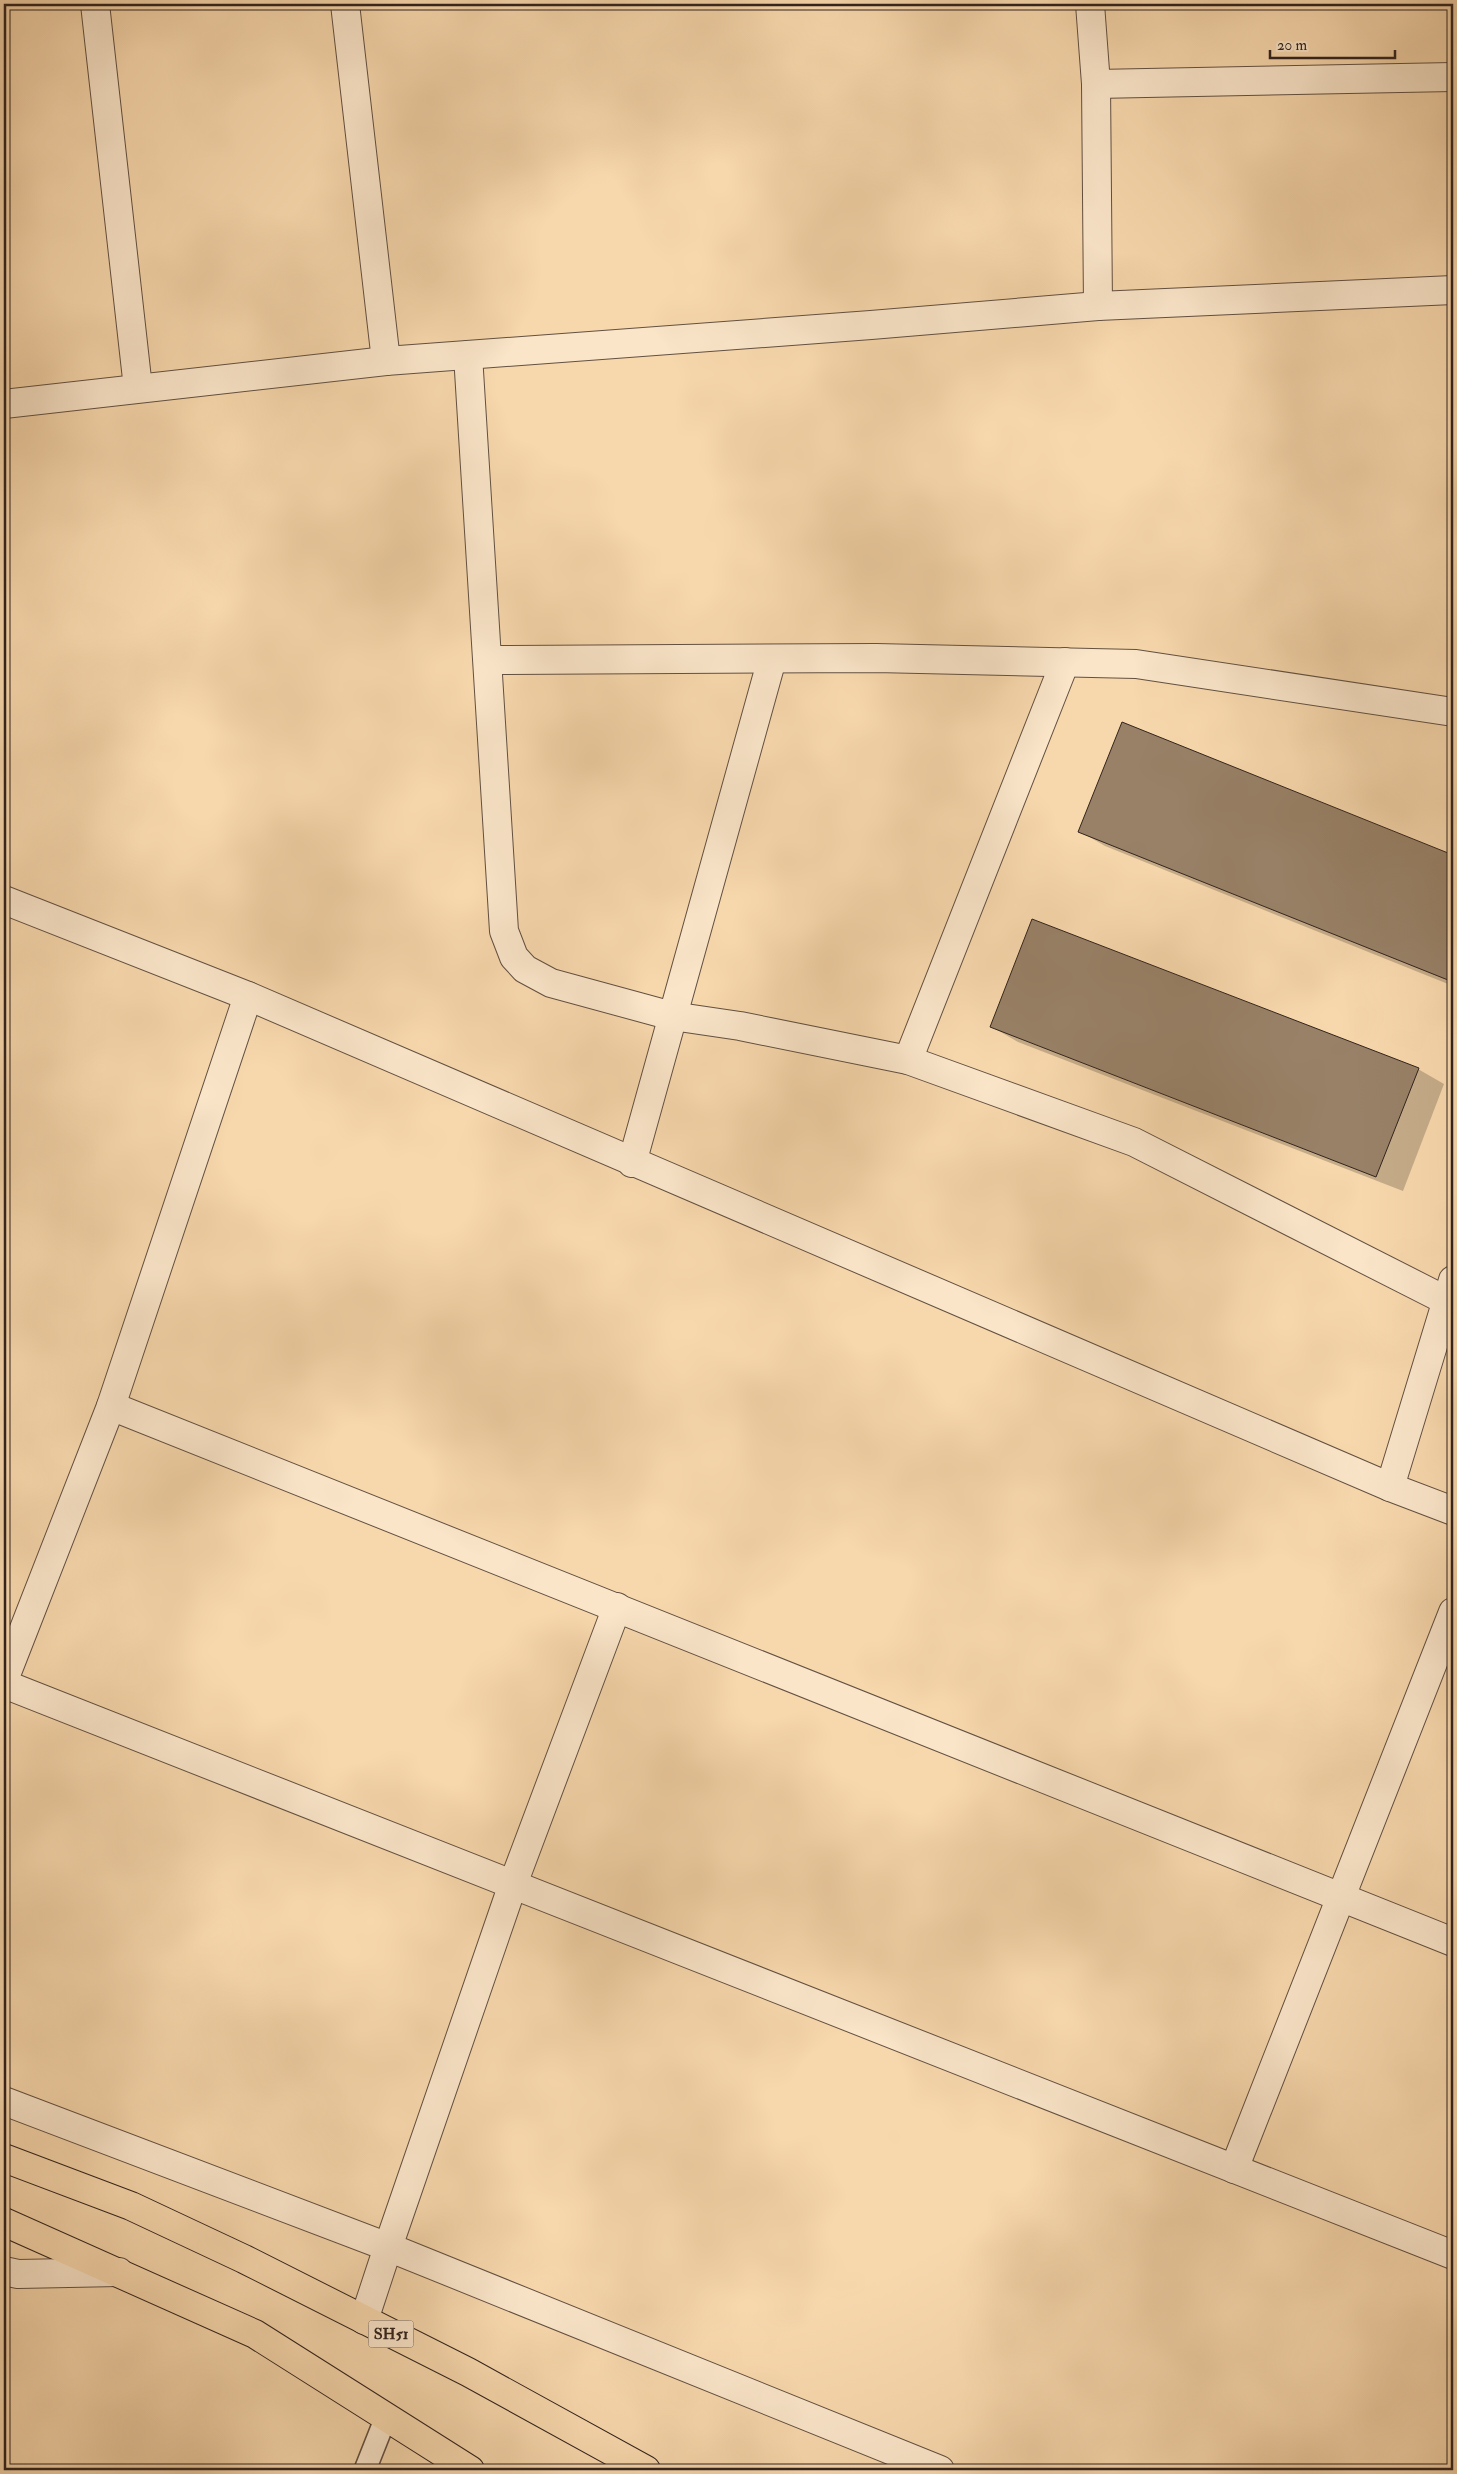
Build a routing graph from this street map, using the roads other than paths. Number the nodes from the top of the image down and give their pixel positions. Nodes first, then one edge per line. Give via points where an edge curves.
1 (95, 4) edge
2 (345, 4) edge
3 (1090, 4) edge
4 (1453, 76) edge
5 (1096, 84) junction
6 (1453, 290) edge
7 (1098, 306) junction
8 (468, 355) junction
9 (386, 361) junction
10 (138, 388) junction
11 (4, 404) edge
12 (772, 659) junction
13 (488, 660) junction
14 (1065, 662) junction
15 (1453, 712) edge
16 (4, 900) edge
17 (248, 996) junction
18 (672, 1016) junction
19 (908, 1060) junction
20 (632, 1163) junction
21 (1450, 1291) edge
22 (111, 1406) junction
23 (1390, 1487) junction
24 (1453, 1511) edge
25 (617, 1607) junction
26 (1453, 1612) edge
27 (4, 1680) edge
28 (4, 1684) edge
29 (513, 1884) junction
30 (1341, 1897) junction
31 (1453, 1942) edge
32 (4, 2101) edge
33 (4, 2158) edge
34 (1234, 2169) junction
35 (4, 2222) edge
36 (388, 2247) junction
37 (1453, 2255) edge
38 (4, 2271) edge
39 (119, 2272) junction
40 (364, 2320) junction
41 (386, 2418) junction
42 (642, 2469) edge
43 (365, 2470) edge
44 (470, 2470) edge
45 (940, 2470) edge

1 - 10 street
2 - 9 street
3 - 5 street
4 - 5 street
5 - 7 street
6 - 7 street
7 - 8 street
8 - 9 street
8 - 13 street
9 - 10 street
10 - 11 street
12 - 13 street
12 - 14 street
12 - 18 street
13 - 18 street via 504,931 514,957 525,969 551,983
14 - 15 street via 1136,664
14 - 19 street
16 - 17 street
17 - 20 street
17 - 22 street
18 - 19 street via 740,1026
18 - 20 street
19 - 21 street via 1134,1142
20 - 23 street
21 - 23 street
22 - 25 street
22 - 27 street
23 - 24 street
25 - 29 street
25 - 30 street
26 - 30 street
28 - 29 street
29 - 34 street
29 - 36 street
30 - 31 street
30 - 34 street
32 - 36 street
33 - 40 main road, SH51 via 131,2206
34 - 37 street
35 - 39 main road
36 - 40 street
36 - 45 street
38 - 39 street via 18,2274
39 - 41 main road via 255,2334
40 - 42 main road, SH51 via 468,2372
41 - 43 lane
41 - 44 main road

